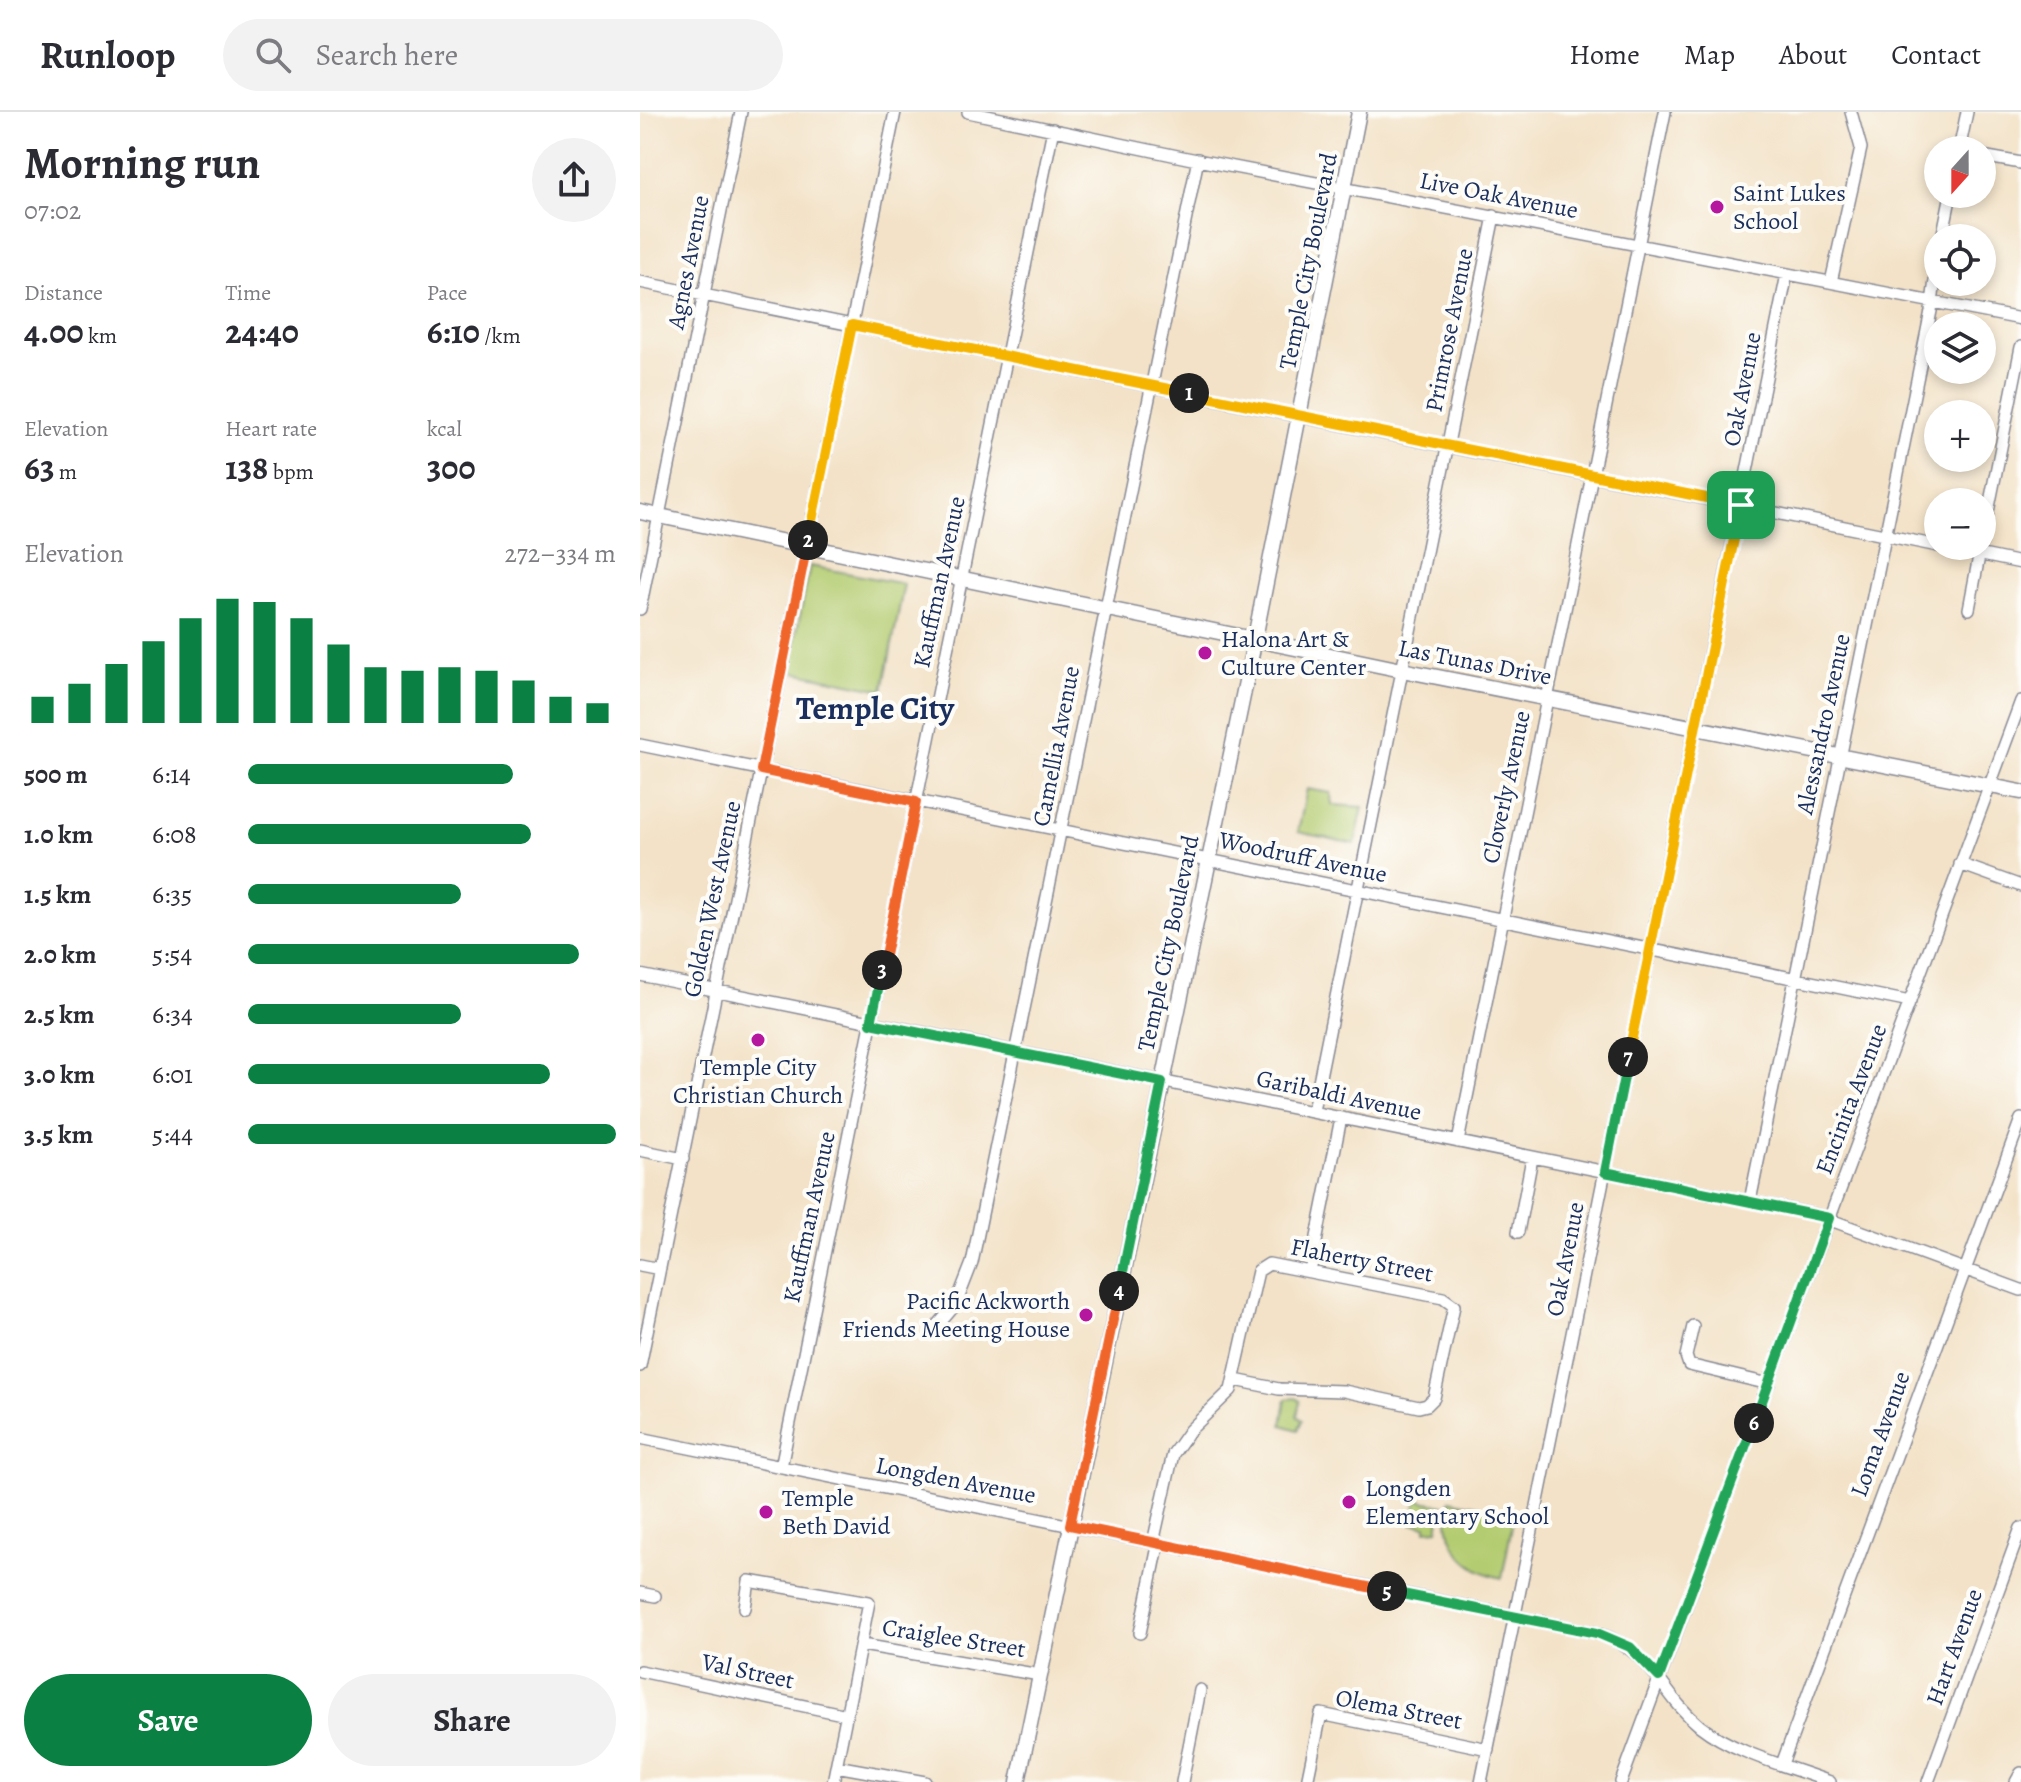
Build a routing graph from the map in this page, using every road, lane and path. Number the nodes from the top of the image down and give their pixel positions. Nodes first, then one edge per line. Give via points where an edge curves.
1 (741, 112) edge
2 (895, 112) edge
3 (968, 112) edge
4 (1359, 112) edge
5 (1665, 112) edge
6 (1851, 112) edge
7 (1967, 112) edge
8 (1053, 129) junction
9 (1962, 136) edge
10 (1198, 159) junction
11 (1996, 159) edge
12 (2021, 163) edge
13 (1345, 187) junction
14 (1494, 216) junction
15 (1640, 244) junction
16 (1787, 274) junction
17 (640, 282) edge
18 (1831, 282) junction
19 (704, 294) junction
20 (1933, 296) edge
21 (1932, 302) junction
22 (2021, 319) edge
23 (852, 325) junction
24 (2021, 347) edge
25 (1007, 356) junction
26 (1152, 386) junction
27 (1300, 415) junction
28 (1448, 446) junction
29 (1592, 475) junction
30 (1993, 488) edge
31 (1741, 505) junction
32 (640, 512) edge
33 (659, 516) junction
34 (1886, 535) junction
35 (1924, 543) edge
36 (807, 547) junction
37 (1996, 553) edge
38 (1978, 560) edge
39 (2021, 563) edge
40 (962, 578) junction
41 (1106, 608) junction
42 (640, 609) edge
43 (1969, 609) dead end
44 (1255, 638) junction
45 (1402, 670) junction
46 (1547, 698) junction
47 (2020, 706) edge
48 (1696, 728) junction
49 (640, 745) edge
50 (1841, 755) junction
51 (761, 770) junction
52 (1989, 786) junction
53 (2021, 792) edge
54 (916, 802) junction
55 (1061, 830) junction
56 (1208, 860) junction
57 (1960, 864) junction
58 (2021, 886) edge
59 (1357, 891) junction
60 (1502, 920) junction
61 (1650, 950) junction
62 (640, 975) edge
63 (1796, 979) junction
64 (716, 992) junction
65 (1910, 1002) junction
66 (871, 1023) junction
67 (1016, 1052) junction
68 (1162, 1082) junction
69 (1313, 1111) junction
70 (1341, 1118) junction
71 (2021, 1119) edge
72 (1458, 1142) junction
73 (640, 1150) edge
74 (1532, 1158) junction
75 (683, 1159) junction
76 (1605, 1172) junction
77 (1750, 1201) junction
78 (1829, 1218) junction
79 (1518, 1232) dead end
80 (640, 1265) edge
81 (660, 1269) junction
82 (1965, 1269) junction
83 (1310, 1272) junction
84 (2021, 1290) edge
85 (1693, 1326) dead end
86 (933, 1331) dead end
87 (640, 1366) edge
88 (1235, 1380) junction
89 (1769, 1384) junction
90 (640, 1438) edge
91 (781, 1467) junction
92 (1070, 1525) junction
93 (2021, 1528) edge
94 (1156, 1543) junction
95 (640, 1593) edge
96 (655, 1596) dead end
97 (745, 1608) dead end
98 (1515, 1616) junction
99 (1140, 1633) dead end
100 (862, 1645) junction
101 (640, 1671) edge
102 (1040, 1675) junction
103 (1659, 1677) junction
104 (1200, 1690) dead end
105 (847, 1715) junction
106 (1488, 1749) junction
107 (1782, 1764) junction
108 (836, 1766) junction
109 (2021, 1773) edge
110 (833, 1782) edge
111 (925, 1782) edge
112 (1018, 1782) edge
113 (1182, 1782) edge
114 (1307, 1782) edge
115 (1481, 1782) edge
116 (1621, 1782) edge
117 (1830, 1782) edge
118 (1928, 1782) edge
119 (2016, 1782) edge

1 - 19 street, Agnes Avenue
2 - 23 street, Golden West Avenue
3 - 8 street, Live Oak Avenue
4 - 13 main road, Temple City Boulevard
5 - 15 street, Cloverly Avenue
6 - 18 street via 1861,148
7 - 9 street
8 - 10 street, Live Oak Avenue
8 - 25 street, Kauffman Avenue
10 - 13 street, Live Oak Avenue
10 - 26 street, Camellia Avenue
11 - 12 street
13 - 14 street, Live Oak Avenue
13 - 27 main road, Temple City Boulevard
14 - 15 street, Live Oak Avenue
14 - 28 street, Primrose Avenue
15 - 16 street, Live Oak Avenue
15 - 29 street, Cloverly Avenue
16 - 18 street, Live Oak Avenue
16 - 31 street, Oak Avenue
17 - 19 street
18 - 21 street, Live Oak Avenue
19 - 23 street
19 - 33 street, Agnes Avenue
20 - 21 street, Alessandro Avenue
21 - 22 street, Live Oak Avenue
21 - 34 street, Alessandro Avenue
23 - 25 street
23 - 36 street, Golden West Avenue
24 - 30 street
25 - 26 street
25 - 40 street, Kauffman Avenue
26 - 27 street
26 - 41 street, Camellia Avenue
27 - 28 street
27 - 44 main road, Temple City Boulevard
28 - 29 street
28 - 45 street, Primrose Avenue
29 - 31 street
29 - 46 street, Cloverly Avenue
31 - 34 street
31 - 48 street, Oak Avenue
32 - 33 main road, Las Tunas Drive
33 - 36 main road, Las Tunas Drive
33 - 42 street, Agnes Avenue
34 - 35 street
34 - 50 street, Alessandro Avenue
36 - 40 main road, Las Tunas Drive
36 - 51 street, Golden West Avenue
37 - 39 street
38 - 43 street
40 - 41 main road, Las Tunas Drive
40 - 54 street, Kauffman Avenue
41 - 44 main road, Las Tunas Drive
41 - 55 street, Camellia Avenue
44 - 45 main road, Las Tunas Drive
44 - 56 main road, Temple City Boulevard
45 - 46 main road, Las Tunas Drive
45 - 59 street, Primrose Avenue
46 - 48 main road, Las Tunas Drive
46 - 60 street, Cloverly Avenue
47 - 52 street, Encinita Avenue
48 - 50 main road, Las Tunas Drive
48 - 61 street, Oak Avenue
49 - 51 street, Woodruff Avenue
50 - 52 main road, Las Tunas Drive
50 - 63 street, Alessandro Avenue
51 - 54 street, Woodruff Avenue
51 - 64 street, Golden West Avenue
52 - 53 main road, Las Tunas Drive
52 - 57 street, Encinita Avenue
54 - 55 street, Woodruff Avenue
54 - 66 street, Kauffman Avenue
55 - 56 street, Woodruff Avenue
55 - 67 street, Camellia Avenue
56 - 59 street, Woodruff Avenue
56 - 68 main road, Temple City Boulevard
57 - 58 street
57 - 65 street, Encinita Avenue
59 - 60 street, Woodruff Avenue
59 - 69 street, Primrose Avenue
60 - 61 street, Woodruff Avenue
60 - 72 street, Cloverly Avenue
61 - 63 street, Woodruff Avenue
61 - 76 street, Oak Avenue
62 - 64 street, Garibaldi Avenue
63 - 65 street, Woodruff Avenue
63 - 77 street, Alessandro Avenue
64 - 66 street, Garibaldi Avenue
64 - 75 street, Golden West Avenue
65 - 78 street, Encinita Avenue
66 - 67 street, Garibaldi Avenue
66 - 91 street, Kauffman Avenue
67 - 68 street, Garibaldi Avenue
67 - 86 street, Camellia Avenue via 972,1263 956,1304
68 - 69 street, Garibaldi Avenue
68 - 92 main road, Temple City Boulevard
69 - 70 street, Garibaldi Avenue
70 - 72 street, Garibaldi Avenue
70 - 83 street
71 - 82 street, Loma Avenue
72 - 74 street, Garibaldi Avenue
73 - 75 street
74 - 76 street, Garibaldi Avenue
74 - 79 street
75 - 81 street, Golden West Avenue
76 - 77 street, Garibaldi Avenue
76 - 98 street, Oak Avenue
77 - 78 street, Garibaldi Avenue
78 - 82 street, Garibaldi Avenue
78 - 89 street, Encinita Avenue
80 - 81 street
81 - 87 street, Golden West Avenue
82 - 84 street, Garibaldi Avenue
82 - 107 street, Loma Avenue
83 - 88 street, Flaherty Street via 1269,1264 1258,1271
83 - 88 street, Flaherty Street via 1452,1304 1434,1398 1419,1407 1344,1391 1279,1389
85 - 89 street via 1686,1356 1692,1367
88 - 94 street via 1225,1399 1190,1430 1173,1454
89 - 103 street, Encinita Avenue
90 - 91 street, Longden Avenue
91 - 92 street, Longden Avenue
92 - 94 street, Longden Avenue
92 - 102 main road, Temple City Boulevard
93 - 118 street, Hart Avenue
94 - 98 street, Longden Avenue
94 - 99 street
95 - 96 street
97 - 100 street, Craiglee Street via 749,1581 869,1602
98 - 103 street, Longden Avenue via 1614,1638 1641,1656
98 - 106 street, Oak Avenue
100 - 102 street, Craiglee Street
100 - 105 street
101 - 105 street, Val Street
102 - 112 main road, Temple City Boulevard
103 - 107 street, Longden Avenue via 1701,1726
103 - 116 street, Encinita Avenue
104 - 113 street
105 - 108 street
106 - 114 street, Olema Street via 1321,1714
106 - 115 street, Oak Avenue
107 - 117 street, Longden Avenue
108 - 110 street
108 - 111 street
109 - 119 street

